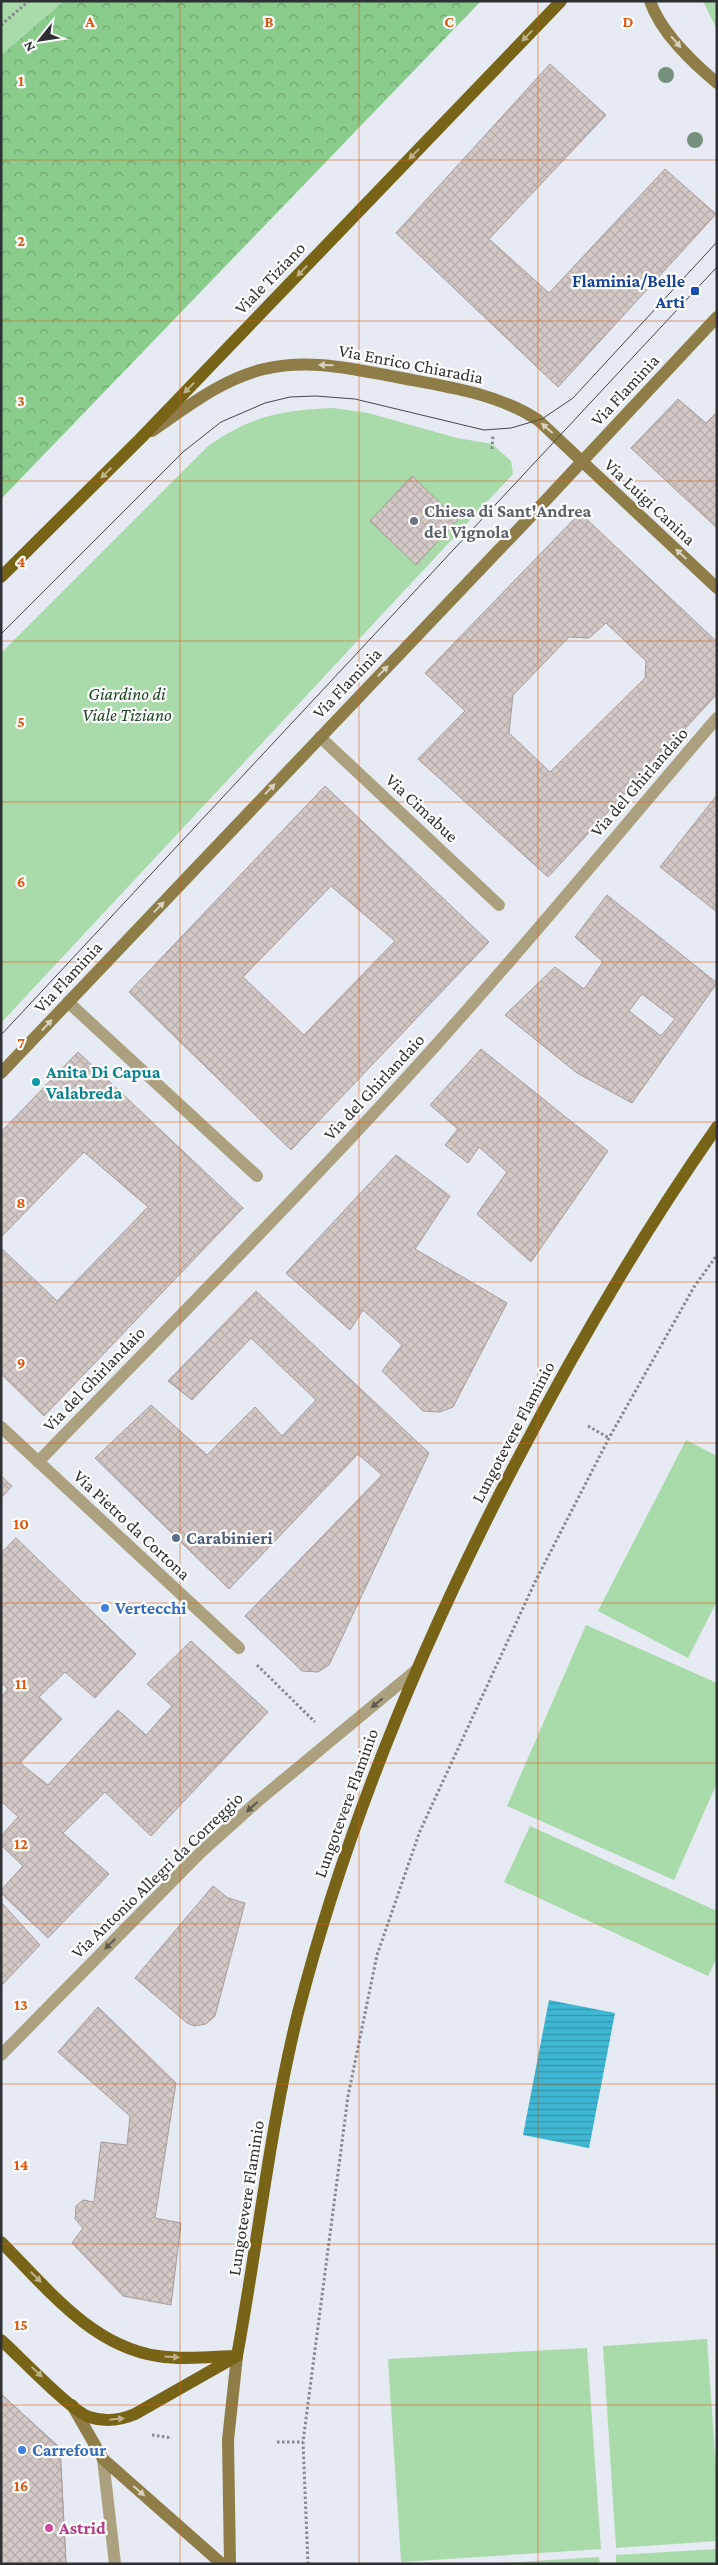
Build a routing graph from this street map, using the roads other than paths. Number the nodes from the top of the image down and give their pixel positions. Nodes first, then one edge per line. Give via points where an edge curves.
1 (561, 1) edge
2 (650, 1) edge
3 (717, 82) edge
4 (717, 317) edge
5 (141, 438) junction
6 (582, 462) junction
7 (1, 576) edge
8 (717, 588) edge
9 (717, 718) edge
10 (320, 737) junction
11 (499, 905) dead end
12 (68, 1002) junction
13 (1, 1073) edge
14 (717, 1128) edge
15 (257, 1176) dead end
16 (1, 1427) edge
17 (38, 1462) junction
18 (239, 1648) dead end
19 (415, 1671) junction
20 (1, 2054) edge
21 (1, 2242) edge
22 (1, 2340) edge
23 (237, 2356) junction
24 (72, 2405) junction
25 (103, 2459) junction
26 (115, 2564) edge
27 (222, 2564) edge
28 (230, 2564) edge

1 -> 5 main road, Viale Tiziano
2 -> 3 street via 670,35
4 - 6 street, Via Flaminia
6 -> 5 street, Via Enrico Chiaradia via 538,420 509,404 338,366 286,365 243,375 207,394
5 -> 7 main road, Viale Tiziano
8 -> 6 street, Via Luigi Canina
10 -> 6 street, Via Flaminia
9 - 17 street, Via del Ghirlandaio via 464,1014 379,1108
10 - 11 street, Via Cimabue
12 -> 10 street, Via Flaminia
13 -> 12 street, Via Flaminia
12 - 15 street
14 - 19 main road, Lungotevere Flaminio via 646,1232 547,1402 493,1506
16 - 17 street, Via Pietro da Cortona
17 - 18 street, Via Pietro da Cortona
19 -> 20 street, Via Antonio Allegri da Correggio via 200,1853
19 - 23 main road, Lungotevere Flaminio via 352,1831 298,2016 268,2161
21 -> 23 main road via 78,2318 118,2344 171,2358
22 -> 24 main road
24 -> 23 main road via 98,2419 126,2418
23 - 28 street, Lungotevere Flaminio via 228,2440
24 - 25 street
25 - 26 street
25 -> 27 street

